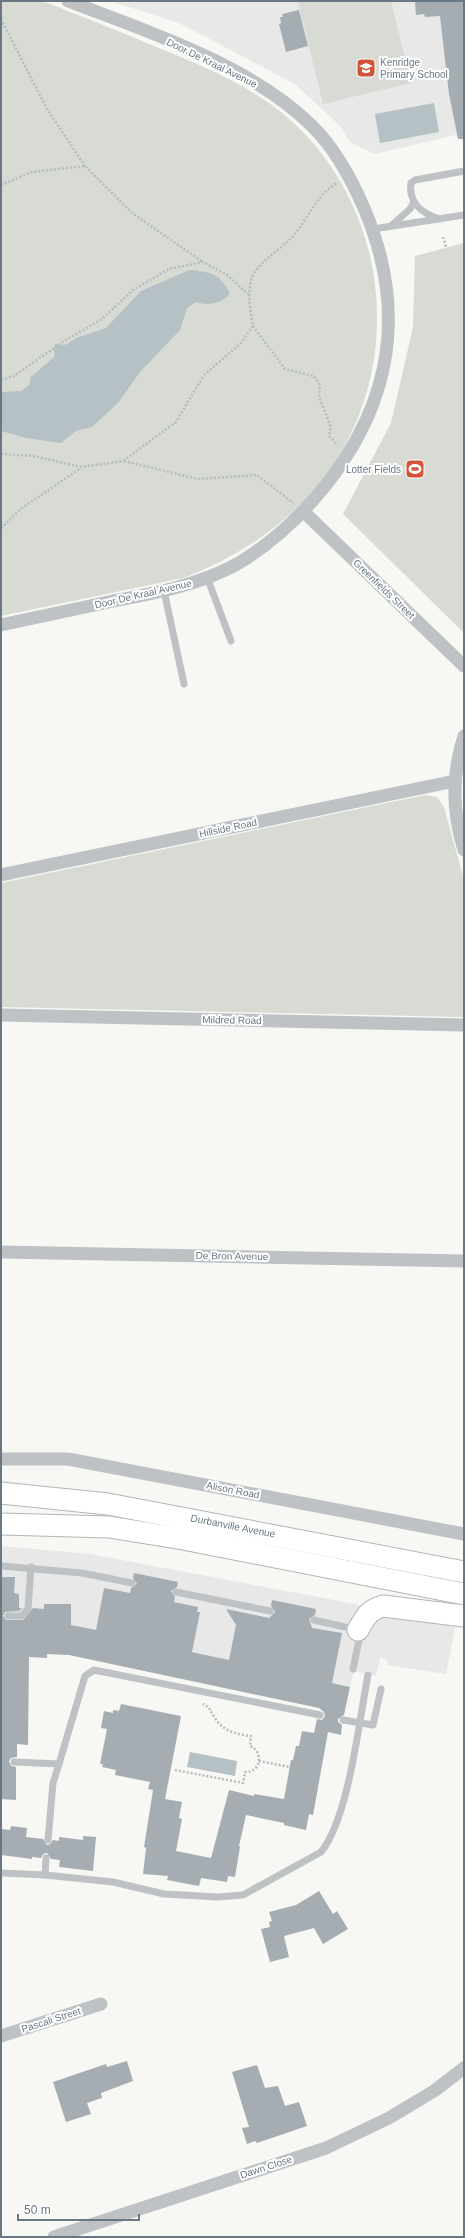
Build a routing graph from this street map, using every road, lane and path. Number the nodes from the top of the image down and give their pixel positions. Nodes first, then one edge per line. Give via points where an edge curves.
1 (68, 1) edge
2 (1, 18) edge
3 (85, 166) junction
4 (464, 171) edge
5 (339, 182) dead end
6 (1, 185) edge
7 (414, 202) junction
8 (464, 215) edge
9 (440, 219) junction
10 (392, 225) junction
11 (373, 229) junction
12 (443, 237) dead end
13 (446, 247) dead end
14 (203, 262) junction
15 (248, 294) junction
16 (252, 326) junction
17 (1, 380) edge
18 (1, 454) edge
19 (348, 455) junction
20 (123, 461) junction
21 (81, 467) junction
22 (304, 512) junction
23 (1, 528) edge
24 (207, 577) junction
25 (164, 591) junction
26 (1, 625) edge
27 (231, 641) dead end
28 (464, 666) edge
29 (184, 684) dead end
30 (464, 736) edge
31 (455, 781) junction
32 (464, 850) edge
33 (1, 875) edge
34 (1, 1015) edge
35 (464, 1025) edge
36 (1, 1252) edge
37 (464, 1261) edge
38 (1, 1459) edge
39 (1, 1494) edge
40 (1, 1524) edge
41 (464, 1534) edge
42 (1, 1566) edge
43 (31, 1567) junction
44 (464, 1572) edge
45 (132, 1583) dead end
46 (176, 1592) dead end
47 (464, 1594) edge
48 (270, 1611) dead end
49 (8, 1616) dead end
50 (464, 1616) edge
51 (314, 1620) dead end
52 (358, 1630) junction
53 (353, 1669) dead end
54 (368, 1674) dead end
55 (381, 1689) dead end
56 (202, 1691) junction
57 (320, 1715) dead end
58 (343, 1720) dead end
59 (359, 1722) junction
60 (259, 1761) junction
61 (14, 1762) dead end
62 (59, 1764) junction
63 (290, 1767) dead end
64 (175, 1770) dead end
65 (48, 1840) dead end
66 (46, 1858) dead end
67 (1, 1874) edge
68 (45, 1875) junction
69 (101, 2004) dead end
70 (1, 2036) edge
71 (464, 2068) edge
72 (54, 2237) edge

1 - 11 street, Door De Kraal Avenue via 199,54 244,76 276,96 326,141 349,176
2 - 3 path via 47,110
3 - 6 path via 32,172
3 - 14 path via 132,213
4 - 7 lane via 412,182
5 - 15 path via 315,202 306,220 288,242 268,258 252,276
7 - 9 lane via 421,211
7 - 10 lane
8 - 9 lane
9 - 10 lane
10 - 11 lane
11 - 19 street, Door De Kraal Avenue via 386,290 388,342 375,398 364,429
12 - 13 path
14 - 15 path via 227,275
14 - 17 path via 169,269 133,290 102,319 64,341 14,376
15 - 16 path
16 - 19 path via 285,369 314,376 320,384 319,396 331,427 329,436
16 - 20 path via 240,344 204,376 176,422
18 - 21 path via 33,456
19 - 22 street, Door De Kraal Avenue
20 - 21 path
20 - 22 path via 198,479 258,475
21 - 23 path via 22,508
22 - 24 street, Door De Kraal Avenue via 250,556
22 - 28 street, Greenfields Street
24 - 25 street, Door De Kraal Avenue
24 - 27 lane
25 - 26 street, Door De Kraal Avenue
25 - 29 lane
30 - 31 street
31 - 32 street via 456,816
31 - 33 street, Hillside Road
34 - 35 street, Mildred Road
36 - 37 street, De Bron Avenue
38 - 41 street, Alison Road via 68,1459
39 - 44 main road, Durbanville Avenue via 108,1504
40 - 47 main road via 109,1527
42 - 43 lane
43 - 45 lane via 82,1573
43 - 49 lane via 28,1609 21,1616
46 - 48 lane
50 - 52 main road via 383,1606 371,1611
51 - 52 lane
52 - 53 lane via 359,1640
54 - 59 lane
55 - 59 lane via 373,1725
56 - 57 lane
56 - 60 path via 199,1703 210,1709 226,1729 251,1736 250,1746 257,1751
56 - 62 lane via 90,1670 85,1676
58 - 59 lane
59 - 68 lane via 343,1803 326,1845 321,1852 259,1888 243,1895 178,1896 113,1882
60 - 63 path
60 - 64 path via 253,1770 245,1772 243,1782
61 - 62 lane
62 - 65 lane via 53,1783
66 - 68 lane
67 - 68 lane
69 - 70 street, Pascali Street
71 - 72 street, Dawn Close via 389,2118 326,2148

